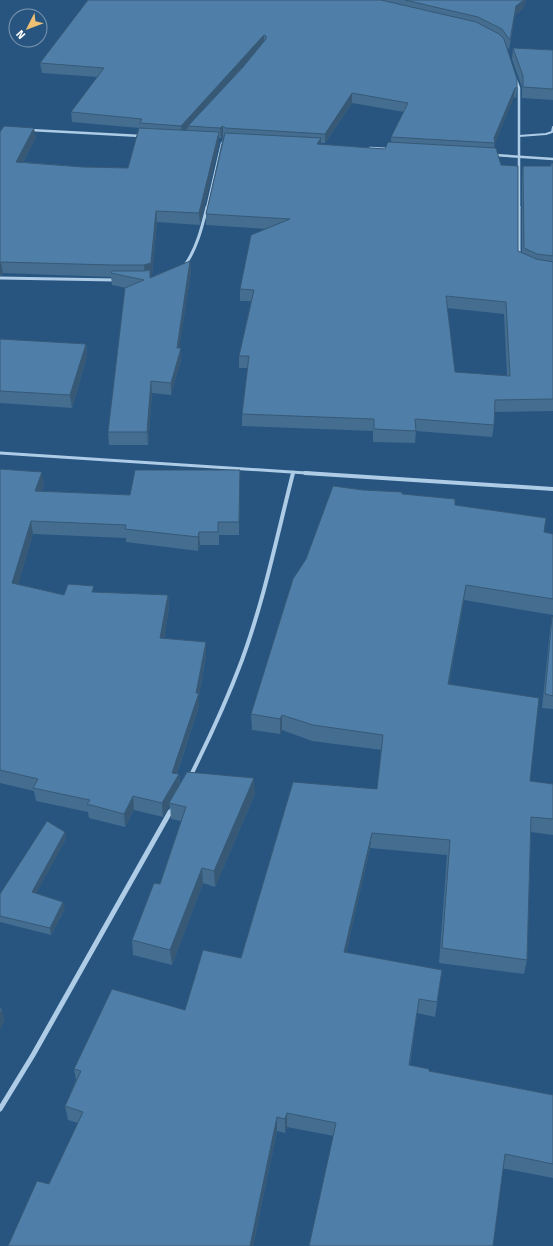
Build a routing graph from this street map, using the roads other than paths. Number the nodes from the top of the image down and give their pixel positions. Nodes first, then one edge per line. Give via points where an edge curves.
1 (514, 74) edge
2 (553, 127) edge
3 (26, 130) edge
4 (144, 136) edge
5 (519, 136) junction
6 (217, 139) edge
7 (363, 148) edge
8 (394, 149) edge
9 (488, 155) edge
10 (519, 157) junction
11 (553, 159) edge
12 (519, 261) edge
13 (179, 269) edge
14 (0, 278) edge
15 (121, 280) edge
16 (0, 453) edge
17 (293, 472) junction
18 (553, 489) edge
19 (189, 780) edge
20 (174, 807) edge
21 (0, 1109) edge

1 - 5 street via 519,88
2 - 5 lane via 552,132 546,134
3 - 4 street
5 - 10 street
6 - 13 street via 223,139 202,225 190,260
7 - 8 street
9 - 10 street
10 - 11 street
10 - 12 street
14 - 15 street
16 - 17 street
17 - 18 street
17 - 19 street via 262,595 242,660 217,724
20 - 21 street

